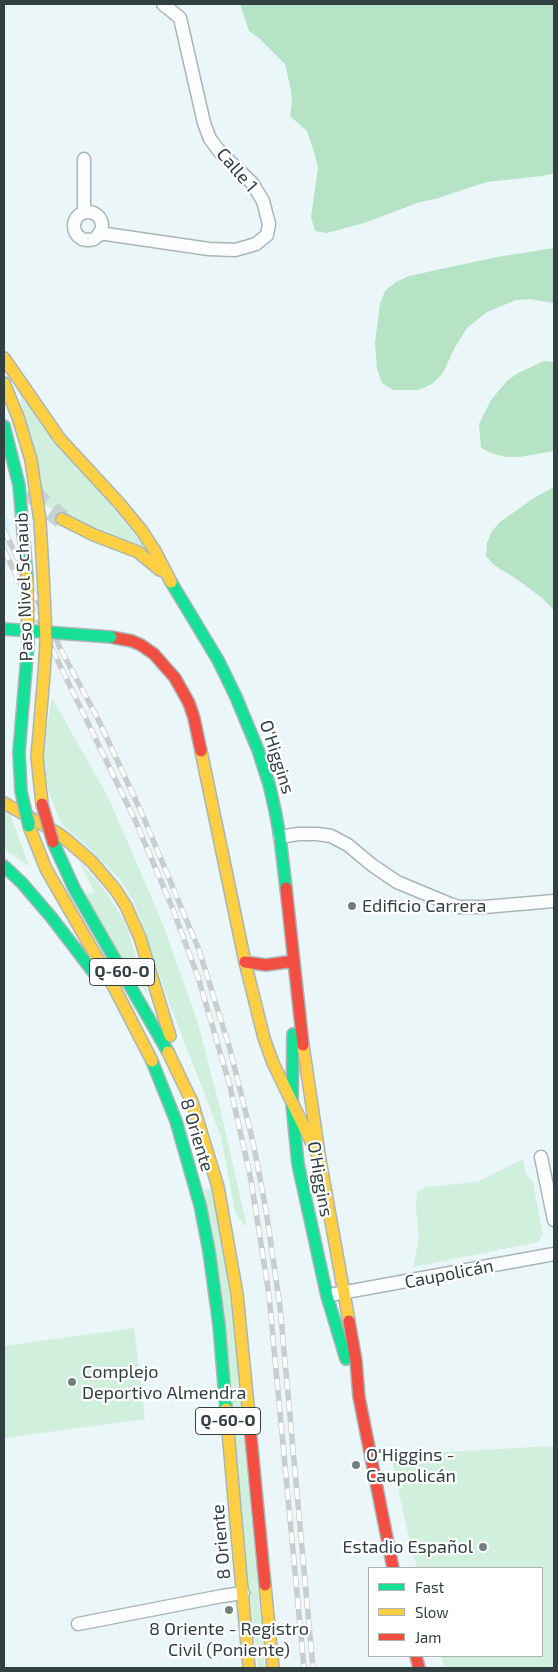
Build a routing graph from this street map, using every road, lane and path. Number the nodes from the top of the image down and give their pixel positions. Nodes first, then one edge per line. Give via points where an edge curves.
1 (163, 4) edge
2 (179, 4) edge
3 (180, 18) junction
4 (84, 158) dead end
5 (84, 212) junction
6 (99, 233) junction
7 (4, 358) edge
8 (5, 385) edge
9 (4, 426) edge
10 (62, 519) tunnel mouth
11 (133, 520) junction
12 (120, 536) junction
13 (171, 582) junction
14 (4, 629) edge
15 (28, 644) joint
16 (42, 699) joint
17 (4, 803) edge
18 (280, 837) junction
19 (4, 866) edge
20 (554, 901) edge
21 (294, 961) junction
22 (245, 962) junction
23 (136, 1029) junction
24 (192, 1102) junction
25 (292, 1104) junction
26 (541, 1157) dead end
27 (320, 1160) junction
28 (554, 1220) edge
29 (554, 1254) edge
30 (343, 1292) junction
31 (327, 1296) junction
32 (359, 1397) junction
33 (393, 1567) edge
34 (243, 1593) junction
35 (78, 1624) dead end
36 (249, 1668) edge
37 (274, 1668) edge

1 - 3 street
2 - 3 street
3 - 6 street, Calle 1 via 210,139 252,183 263,201 269,224 267,234 256,244 235,250
4 - 5 street, Calle 1
5 - 6 street via 92,212 99,217 102,225
5 - 6 street, Calle 1 via 74,221 76,234 88,239
7 - 11 main road via 60,439
8 - 16 main road, Paso Nivel Schaub / Q-60-O, bridge via 25,440 40,521 46,641
9 - 15 main road, Paso Nivel Schaub / Q-60-O, bridge via 19,485 27,577
10 - 12 main road via 94,535
11 - 12 main road
11 - 13 main road via 155,551
12 - 13 main road
13 - 18 main road, O'Higgins via 218,660 248,723 269,784
14 - 22 main road, bridge via 111,637 141,645 154,654 175,678 189,702
15 - 23 main road, 8 Oriente / Q-60-O, bridge via 19,752 21,791 29,826 46,869
16 - 24 main road, 8 Oriente / Q-60-O, bridge via 37,757 42,804 53,842 74,888 166,1047
17 - 24 main road via 56,832 84,854 120,898 142,944
18 - 20 street via 298,834 330,836 348,845 397,882 450,904 470,907
18 - 21 main road, O'Higgins
19 - 23 main road via 52,918
21 - 22 main road via 266,965
21 - 25 main road, O'Higgins
21 - 27 main road, O'Higgins
22 - 25 main road via 268,1051
23 - 34 main road, 8 Oriente / Q-60-O via 176,1121 205,1226 219,1325
24 - 37 main road, 8 Oriente / Q-60-O via 218,1187 234,1273
25 - 27 main road
25 - 31 main road, O'Higgins via 298,1164
26 - 28 street
27 - 30 main road, O'Higgins
29 - 30 street, Caupolicán
30 - 31 street, Caupolicán
30 - 32 main road, O'Higgins
31 - 32 main road, O'Higgins
32 - 33 main road, O'Higgins
34 - 35 street
34 - 36 main road, 8 Oriente / Q-60-O

